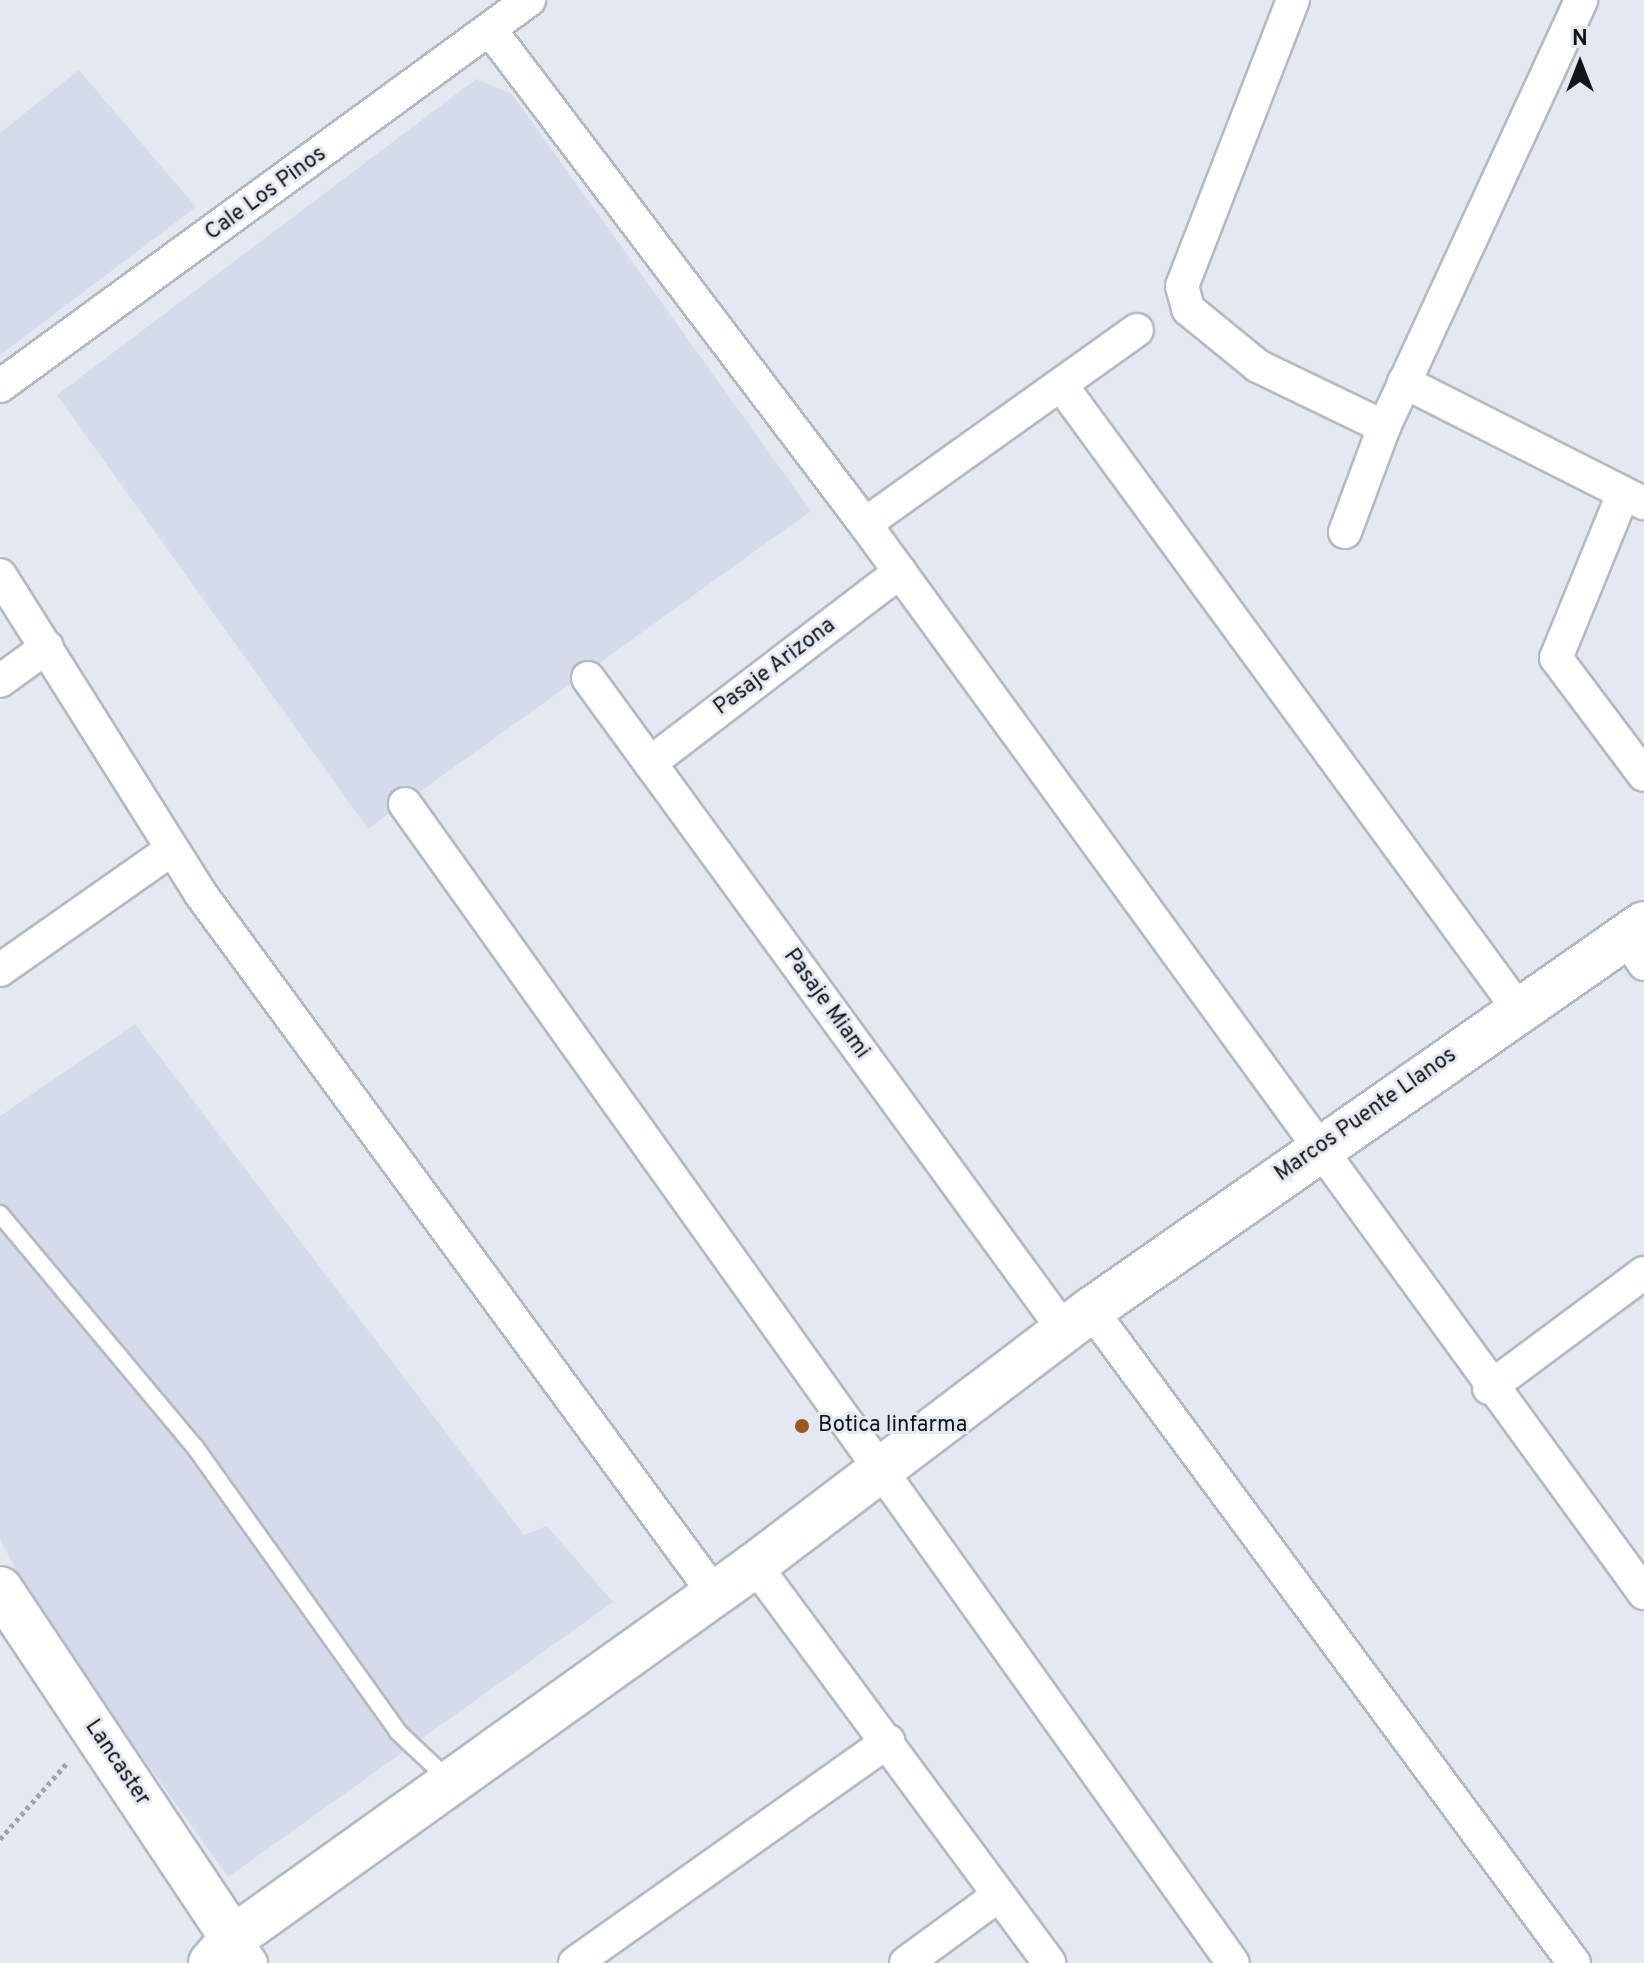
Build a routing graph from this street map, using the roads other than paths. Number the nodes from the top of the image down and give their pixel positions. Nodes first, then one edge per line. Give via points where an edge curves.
1 (529, 0) edge
2 (1293, 0) edge
3 (1581, 0) edge
4 (491, 31) junction
5 (1137, 330) dead end
6 (1404, 382) junction
7 (0, 386) edge
8 (1064, 389) junction
9 (1384, 427) junction
10 (1634, 499) edge
11 (865, 524) junction
12 (1345, 532) dead end
13 (900, 572) junction
14 (0, 575) edge
15 (47, 647) junction
16 (588, 678) dead end
17 (0, 681) edge
18 (650, 763) junction
19 (1644, 775) edge
20 (405, 804) dead end
21 (171, 850) junction
22 (1639, 943) edge
23 (0, 970) edge
24 (1519, 1010) junction
25 (1317, 1148) junction
26 (0, 1214) edge
27 (1644, 1273) edge
28 (1078, 1320) junction
29 (1489, 1388) junction
30 (875, 1471) junction
31 (755, 1565) junction
32 (0, 1589) edge
33 (714, 1593) junction
34 (1644, 1593) edge
35 (888, 1741) junction
36 (454, 1784) junction
37 (999, 1895) junction
38 (232, 1955) edge
39 (575, 1963) edge
40 (906, 1963) edge
41 (1049, 1963) edge
42 (1233, 1963) edge
43 (1574, 1963) edge

1 - 4 street, Cale Los Pinos
2 - 9 street via 1182,286 1188,309 1258,366
3 - 6 street
4 - 7 street, Cale Los Pinos
4 - 11 street
5 - 8 street
6 - 9 street
6 - 10 street
8 - 11 street
8 - 24 street
9 - 12 street
10 - 19 street via 1556,658
11 - 13 street
13 - 18 street, Pasaje Arizona
13 - 25 street
14 - 15 street
15 - 17 street
15 - 21 street
16 - 18 street, Pasaje Miami
18 - 28 street, Pasaje Miami
20 - 30 street
21 - 23 street
21 - 33 street
22 - 24 street, Marcos Puente Llanos
24 - 25 street, Marcos Puente Llanos
25 - 28 street, Marcos Puente Llanos
25 - 29 street
26 - 36 lane via 195,1447 398,1732
27 - 29 street
28 - 30 street, Marcos Puente Llanos
28 - 43 street, Pasaje Miami
29 - 34 street
30 - 31 street, Marcos Puente Llanos
30 - 42 street
31 - 33 street, Marcos Puente Llanos
31 - 35 street
32 - 38 street, Lancaster via 95,1731
33 - 36 street, Marcos Puente Llanos
35 - 37 street
35 - 39 street
36 - 38 street, Marcos Puente Llanos
37 - 40 street
37 - 41 street

